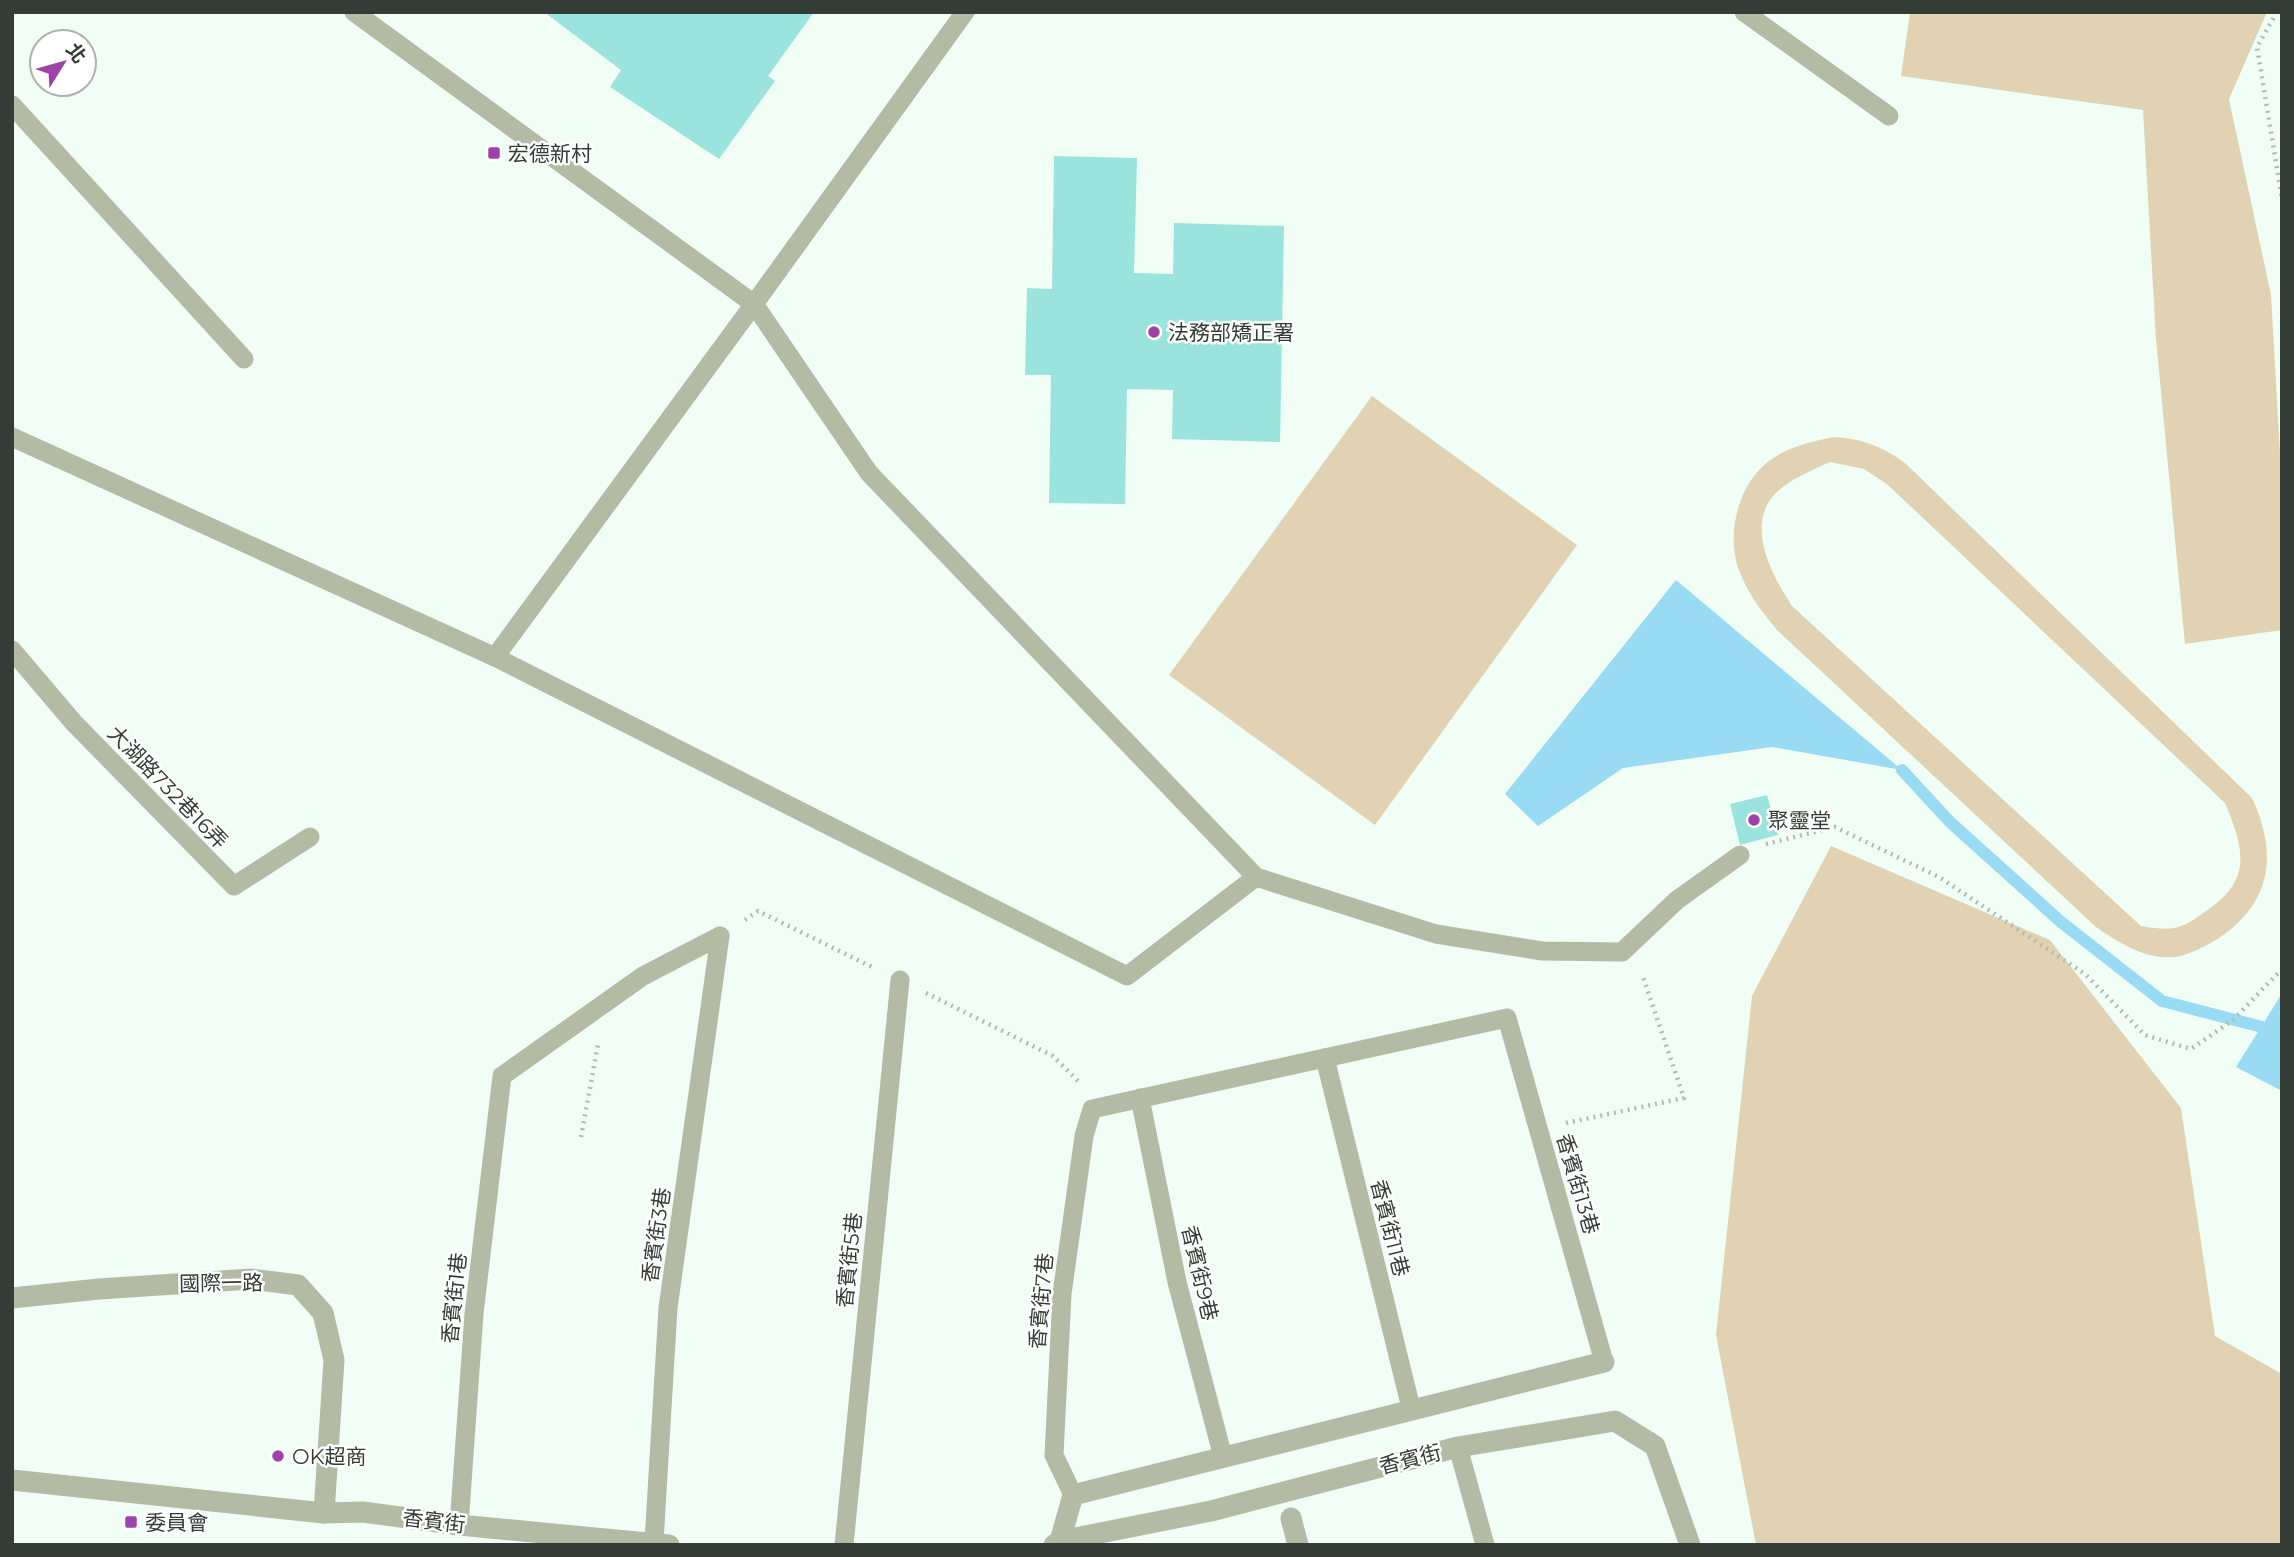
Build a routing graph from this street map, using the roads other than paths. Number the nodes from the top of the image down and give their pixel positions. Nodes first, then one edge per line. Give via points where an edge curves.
1 (354, 12) edge
2 (965, 12) edge
3 (1744, 12) edge
4 (12, 105) edge
5 (1889, 116) dead end
6 (754, 304) junction
7 (244, 359) dead end
8 (12, 437) edge
9 (12, 650) edge
10 (495, 657) junction
11 (310, 837) dead end
12 (1740, 855) road end
13 (1256, 877) junction
14 (900, 980) road end
15 (1325, 1058) junction
16 (502, 1076) joint
17 (1140, 1098) junction
18 (12, 1298) edge
19 (1604, 1362) joint
20 (1410, 1408) junction
21 (1458, 1447) junction
22 (1223, 1457) junction
23 (12, 1480) edge
24 (1073, 1495) junction
25 (324, 1513) junction
26 (1290, 1518) dead end
27 (459, 1525) junction
28 (1057, 1543) edge
29 (661, 1544) edge
30 (844, 1545) edge
31 (1298, 1545) edge
32 (1485, 1545) edge
33 (1690, 1545) edge

1 - 6 lane
2 - 6 lane
3 - 5 lane
4 - 7 lane
6 - 10 lane
6 - 13 lane via 869,473
8 - 10 lane
9 - 11 lane, 大湖路732巷16弄 via 74,723 234,886
10 - 13 lane via 1127,976
12 - 13 lane via 1677,900 1622,952 1542,950 1436,934
14 - 30 lane, 香賓街5巷
15 - 17 lane
15 - 19 lane, 香賓街13巷 via 1507,1018
15 - 20 lane, 香賓街11巷
16 - 27 lane, 香賓街1巷 via 474,1314
16 - 29 lane, 香賓街3巷 via 643,976 720,936 668,1308
17 - 22 lane, 香賓街9巷 via 1177,1282
17 - 24 lane, 香賓街7巷 via 1092,1109 1084,1136 1061,1308 1055,1455
18 - 25 street, 國際一路 via 251,1279 298,1285 323,1312 334,1360
19 - 20 street
20 - 22 street
21 - 28 street, 香賓街 via 1223,1508
21 - 32 lane
21 - 33 street, 香賓街 via 1615,1421 1655,1446
22 - 24 street
23 - 25 street
24 - 28 street, 香賓街
25 - 27 street, 香賓街 via 363,1512
26 - 31 street
27 - 29 street, 香賓街

